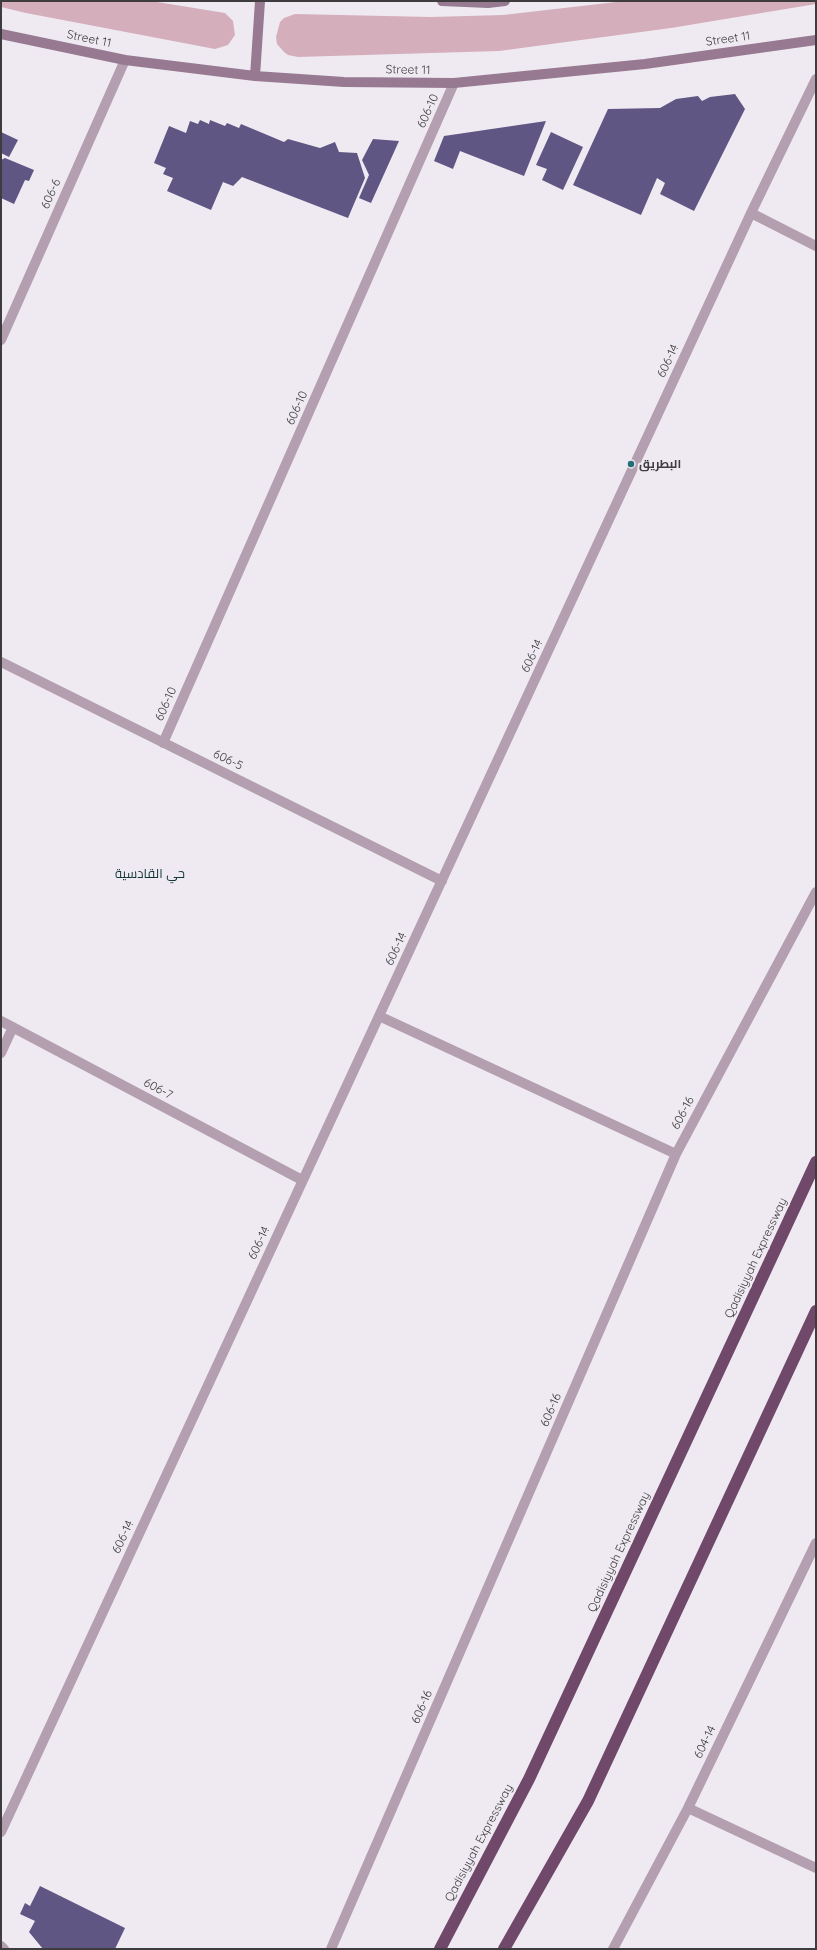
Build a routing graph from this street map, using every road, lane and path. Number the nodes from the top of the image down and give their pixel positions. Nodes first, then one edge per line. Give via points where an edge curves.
1 (260, 1) edge
2 (442, 1) edge
3 (504, 1) edge
4 (489, 2) edge
5 (1, 34) edge
6 (816, 40) edge
7 (125, 60) junction
8 (255, 76) junction
9 (816, 79) edge
10 (454, 83) junction
11 (751, 213) junction
12 (816, 246) edge
13 (1, 340) edge
14 (1, 662) edge
15 (163, 743) junction
16 (442, 881) junction
17 (816, 892) edge
18 (379, 1016) junction
19 (1, 1021) edge
20 (13, 1027) junction
21 (1, 1053) edge
22 (676, 1154) junction
23 (816, 1162) edge
24 (302, 1180) junction
25 (816, 1311) edge
26 (816, 1543) edge
27 (688, 1808) junction
28 (1, 1832) edge
29 (816, 1868) edge
30 (1, 1946) edge
31 (4, 1949) edge
32 (331, 1949) edge
33 (440, 1949) edge
34 (504, 1949) edge
35 (613, 1949) edge

1 - 8 street
2 - 4 street
3 - 4 street
5 - 7 street, Street 11
6 - 10 street, Street 11 via 644,64
7 - 8 street, Street 11
7 - 13 street, 606-6
8 - 10 street, Street 11 via 344,82
9 - 11 street, 606-14
10 - 15 street, 606-10
11 - 12 street
11 - 16 street, 606-14
14 - 15 street, 606-5
15 - 16 street, 606-5
16 - 18 street, 606-14
17 - 22 street, 606-16
18 - 22 street
18 - 24 street, 606-14
19 - 20 street, 606-7
20 - 21 street
20 - 24 street, 606-7
22 - 32 street, 606-16
23 - 33 highway, Qadisiyyah Expressway via 529,1779
24 - 28 street, 606-14
25 - 34 highway via 588,1801
26 - 27 street, 604-14
27 - 29 street
27 - 35 street, 604-14
30 - 31 street

